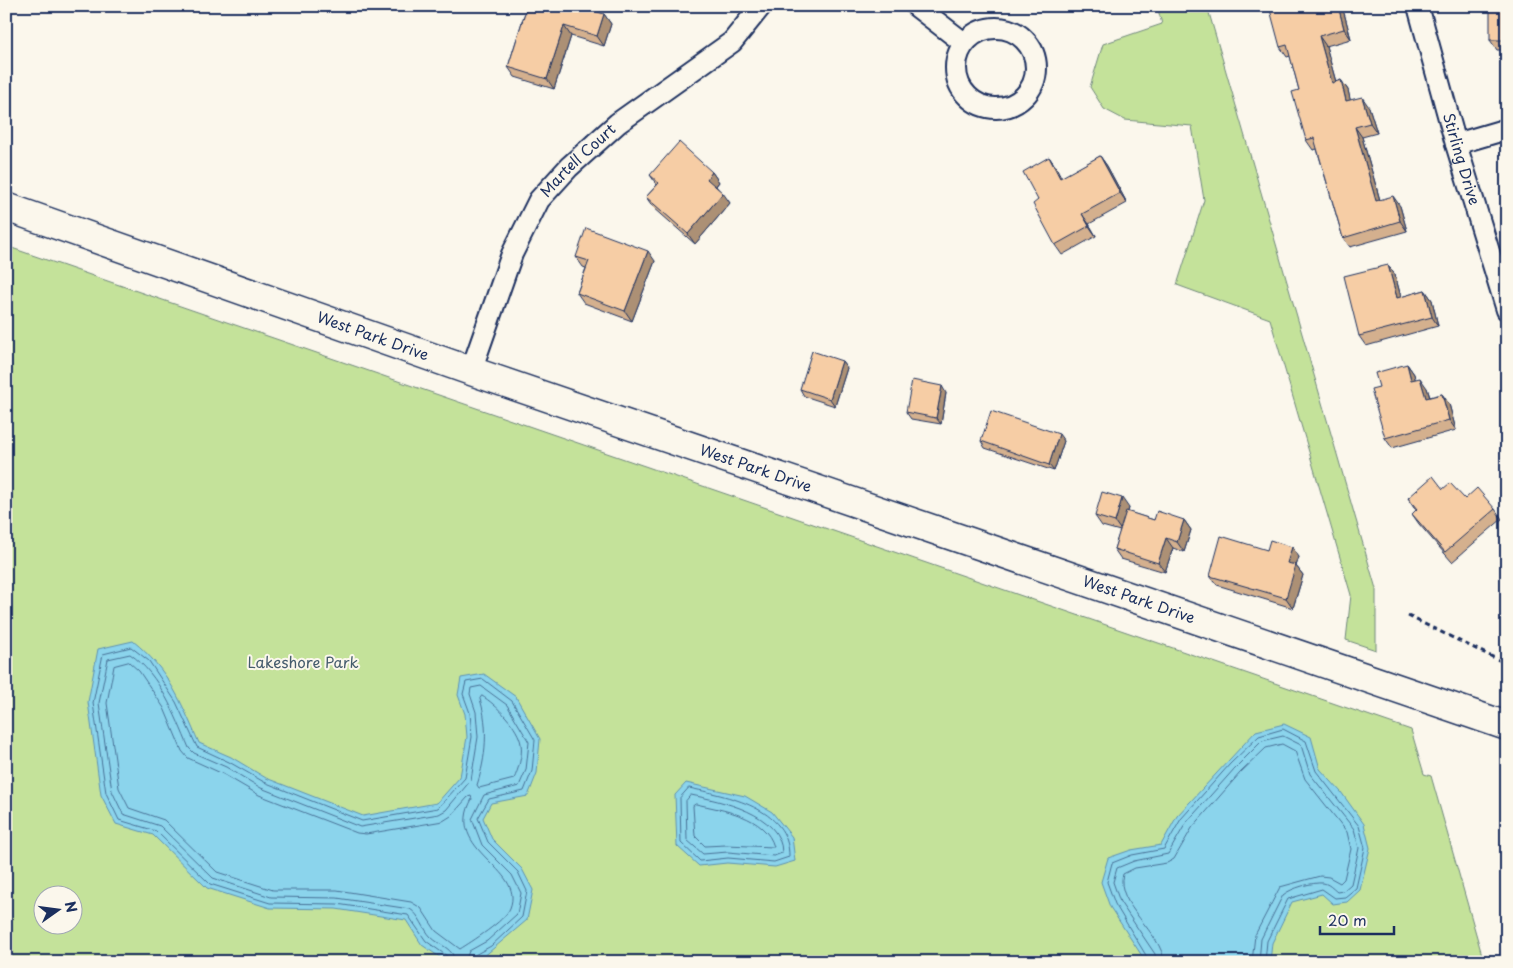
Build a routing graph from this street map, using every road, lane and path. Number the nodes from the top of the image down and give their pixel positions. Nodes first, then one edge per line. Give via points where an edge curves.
1 (761, 6) edge
2 (916, 6) edge
3 (1418, 6) edge
4 (964, 42) junction
5 (1507, 129) edge
6 (1456, 144) junction
7 (6, 207) edge
8 (1507, 310) edge
9 (471, 371) junction
10 (1408, 616) dead end
11 (1507, 664) edge
12 (1507, 726) edge

1 - 9 street, Martell Court via 732,42 618,123 568,167 539,200 512,254
2 - 4 street
3 - 6 street, Stirling Drive
4 - 4 street via 986,29 999,28 1023,38 1036,61 1031,87 1023,98 999,108 985,108 968,98 957,81 955,68 957,54
5 - 6 street
6 - 8 street, Stirling Drive
7 - 9 street, West Park Drive
9 - 12 street, West Park Drive
10 - 11 path

